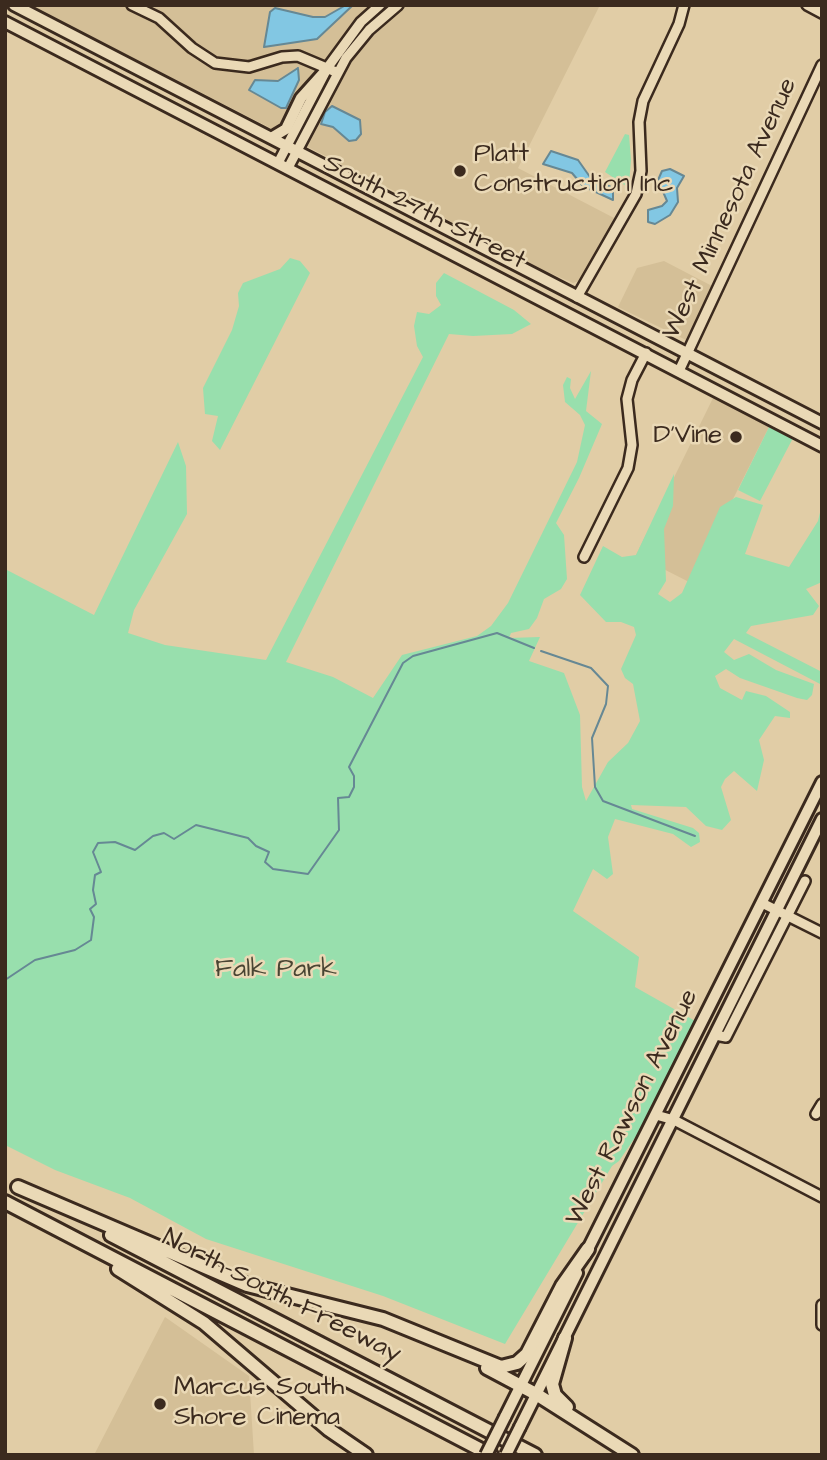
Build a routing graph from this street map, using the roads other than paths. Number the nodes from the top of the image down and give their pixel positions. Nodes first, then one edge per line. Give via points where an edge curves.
1 (14, 5) edge
2 (132, 5) edge
3 (380, 5) edge
4 (398, 5) edge
5 (684, 5) edge
6 (807, 5) edge
7 (822, 13) edge
8 (5, 22) edge
9 (822, 65) edge
10 (330, 69) junction
11 (271, 138) junction
12 (291, 149) junction
13 (283, 165) junction
14 (577, 297) junction
15 (646, 354) junction
16 (687, 354) junction
17 (679, 371) junction
18 (777, 422) junction
19 (822, 423) edge
20 (822, 438) edge
21 (822, 446) edge
22 (584, 557) dead end
23 (822, 782) edge
24 (822, 819) edge
25 (805, 881) dead end
26 (762, 902) junction
27 (777, 910) junction
28 (788, 916) junction
29 (822, 933) edge
30 (715, 1035) junction
31 (822, 1104) edge
32 (817, 1114) dead end
33 (656, 1115) junction
34 (674, 1120) junction
35 (5, 1180) edge
36 (18, 1187) junction
37 (822, 1197) edge
38 (5, 1202) edge
39 (32, 1215) junction
40 (588, 1249) junction
41 (822, 1305) edge
42 (821, 1324) edge
43 (565, 1338) junction
44 (447, 1346) junction
45 (521, 1385) junction
46 (536, 1394) junction
47 (597, 1432) junction
48 (366, 1455) edge
49 (486, 1455) edge
50 (491, 1455) edge
51 (506, 1455) edge
52 (535, 1455) edge
53 (632, 1455) edge

1 - 11 main road, South 27th Street
2 - 10 street via 170,26 215,63 249,67 298,56
3 - 10 street via 361,22
4 - 10 street
5 - 14 street via 643,101 636,194
6 - 7 street
8 - 13 main road, South 27th Street
9 - 16 street, West Minnesota Avenue
10 - 11 main road via 301,98 286,129
10 - 12 street
11 - 12 main road, South 27th Street
12 - 13 street
12 - 14 main road, South 27th Street
13 - 15 main road, South 27th Street
14 - 16 main road, South 27th Street
15 - 17 main road, South 27th Street
15 - 22 street, West Minnesota Avenue via 627,399 632,445 628,468
16 - 17 street, West Minnesota Avenue
16 - 19 main road, South 27th Street
17 - 18 main road, South 27th Street
18 - 20 main road
18 - 21 main road, South 27th Street
23 - 26 main road, West Rawson Avenue
24 - 27 main road, West Rawson Avenue
25 - 28 street
26 - 27 street
26 - 33 main road, West Rawson Avenue
27 - 28 street
27 - 30 main road, West Rawson Avenue
28 - 29 street
28 - 30 street via 726,1037
30 - 34 main road, West Rawson Avenue
31 - 32 street
33 - 34 street
33 - 40 main road, West Rawson Avenue
34 - 37 street
34 - 43 main road, West Rawson Avenue
35 - 36 highway, North-South Freeway
36 - 44 highway via 247,1284 383,1319
36 - 52 highway, North-South Freeway
38 - 39 highway, North-South Freeway
39 - 48 highway via 204,1323 328,1429
39 - 50 highway, North-South Freeway
40 - 44 highway via 520,1361 495,1366
40 - 45 main road, West Rawson Avenue
41 - 42 street
43 - 46 main road, West Rawson Avenue
43 - 47 highway via 553,1390 560,1402
44 - 45 highway
45 - 46 highway
45 - 49 main road, West Rawson Avenue, bridge
46 - 47 highway
46 - 51 main road, West Rawson Avenue, bridge
47 - 53 highway

